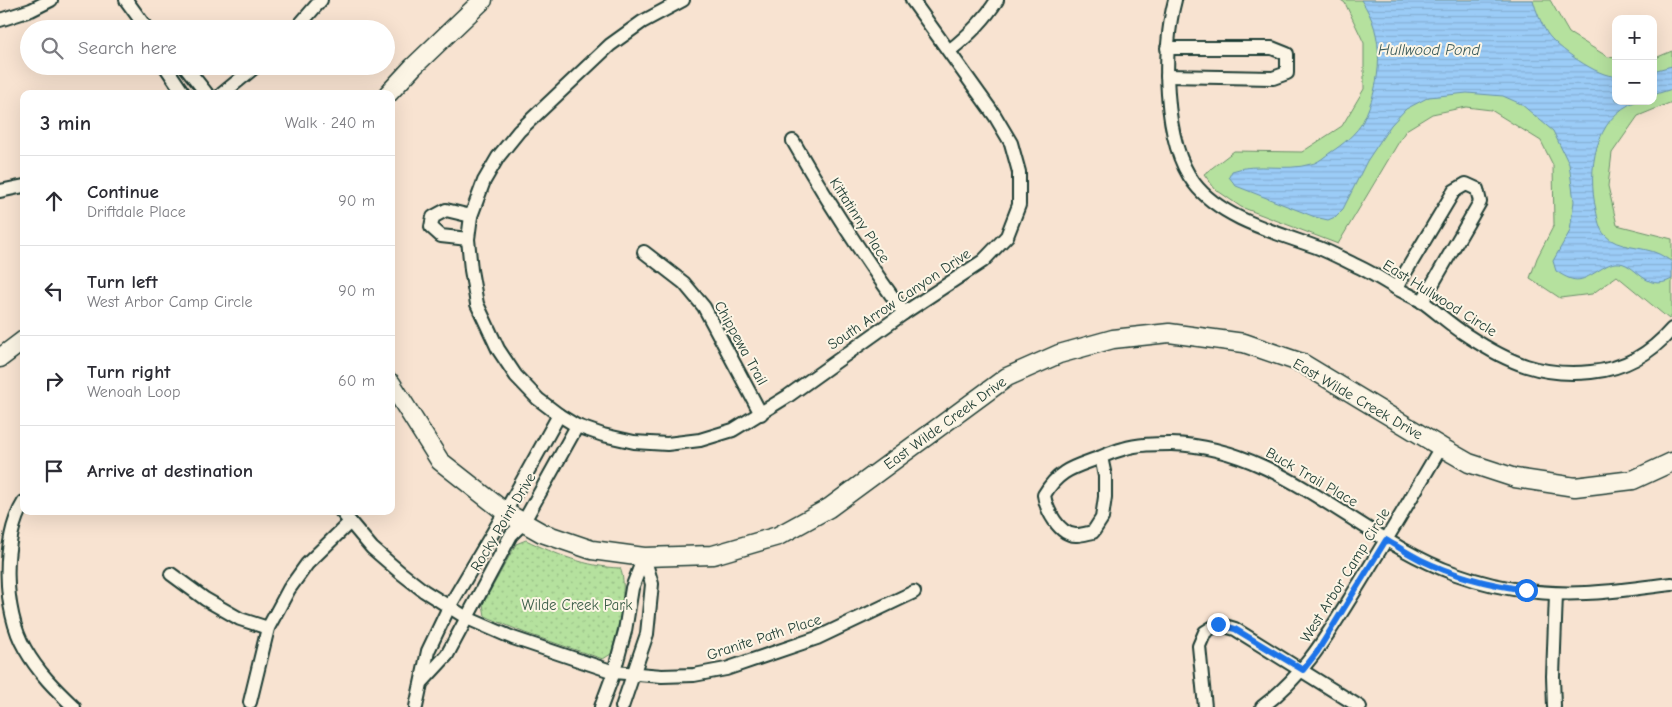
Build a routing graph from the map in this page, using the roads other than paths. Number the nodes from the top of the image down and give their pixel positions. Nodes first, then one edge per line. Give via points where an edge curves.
1 (51, 0) edge
2 (126, 0) edge
3 (321, 0) edge
4 (483, 0) edge
5 (683, 0) edge
6 (912, 0) edge
7 (917, 0) edge
8 (997, 0) edge
9 (1175, 0) edge
10 (0, 20) edge
11 (140, 20) edge
12 (304, 20) edge
13 (928, 21) junction
14 (1167, 48) junction
15 (949, 51) junction
16 (170, 75) edge
17 (192, 75) edge
18 (245, 75) edge
19 (1167, 76) junction
20 (181, 90) edge
21 (204, 90) edge
22 (227, 90) edge
23 (392, 90) edge
24 (793, 141) dead end
25 (20, 187) edge
26 (0, 191) edge
27 (471, 216) junction
28 (468, 239) junction
29 (644, 252) dead end
30 (1396, 288) junction
31 (1422, 302) junction
32 (904, 314) junction
33 (1672, 329) edge
34 (20, 343) edge
35 (0, 358) edge
36 (395, 389) edge
37 (761, 414) junction
38 (559, 415) junction
39 (578, 426) junction
40 (1441, 448) junction
41 (1101, 457) junction
42 (1672, 462) edge
43 (20, 509) edge
44 (505, 512) junction
45 (344, 515) edge
46 (350, 522) junction
47 (523, 523) junction
48 (1386, 540) junction
49 (644, 557) junction
50 (171, 574) dead end
51 (1672, 584) edge
52 (914, 592) dead end
53 (1556, 594) junction
54 (449, 607) junction
55 (467, 618) junction
56 (268, 628) junction
57 (1303, 670) junction
58 (614, 672) junction
59 (634, 674) junction
60 (422, 682) junction
61 (250, 702) dead end
62 (74, 707) edge
63 (416, 707) edge
64 (601, 707) edge
65 (622, 707) edge
66 (1205, 707) edge
67 (1262, 707) edge
68 (1360, 707) edge
69 (1554, 707) edge

1 - 10 street
2 - 11 street
3 - 12 street
4 - 23 street
5 - 27 street, South Arrow Canyon Drive via 642,22 610,45 519,131 484,181
6 - 13 street, South Arrow Canyon Drive
7 - 13 street, South Arrow Canyon Drive
8 - 15 street via 989,14
9 - 14 street, East Hullwood Circle
13 - 15 street, South Arrow Canyon Drive
14 - 19 street, East Hullwood Circle
14 - 19 street via 1272,48 1287,54 1287,73 1273,78
15 - 32 street, South Arrow Canyon Drive via 1011,143 1019,172 1019,205 1007,236 983,261
16 - 20 street
17 - 21 street
18 - 22 street
19 - 30 street, East Hullwood Circle via 1172,131 1180,161 1194,184 1216,205 1245,220 1322,249
24 - 32 street, Kittatinny Place via 841,222
25 - 26 street
27 - 28 street, South Arrow Canyon Drive
27 - 28 street via 446,210 433,216 431,227 441,236
28 - 38 street, South Arrow Canyon Drive via 477,304 498,349 516,376
29 - 37 street, Chippewa Trail via 684,283 704,307
30 - 31 street, East Hullwood Circle
30 - 31 street via 1454,191 1466,184 1477,189 1480,202
31 - 33 street, East Hullwood Circle via 1505,358 1538,370 1569,374 1606,371 1638,359
32 - 37 street, South Arrow Canyon Drive
34 - 35 street
36 - 44 street, East Wilde Creek Drive via 440,461
37 - 39 street, South Arrow Canyon Drive via 732,430 700,440 667,444 634,442
38 - 39 street, South Arrow Canyon Drive
38 - 44 street, Rocky Point Drive
39 - 47 street, Rocky Point Drive
40 - 42 street, East Wilde Creek Drive via 1469,463 1515,478 1575,486 1634,480
40 - 48 street, West Arbor Camp Circle
40 - 49 street, East Wilde Creek Drive via 1302,363 1252,346 1169,333 1113,339 1060,354 1007,378 829,508 778,536 713,556
41 - 41 street, Buck Trail Place via 1105,476 1102,518 1093,532 1076,536 1062,530 1046,509 1044,495 1052,481 1070,468
41 - 48 street, Buck Trail Place via 1152,444 1183,444 1239,456 1272,470
43 - 62 street via 13,527 7,565 10,608 24,648 47,682
44 - 47 street, East Wilde Creek Drive
44 - 54 street, Rocky Point Drive
45 - 46 street, Granite Path Place
46 - 54 street, Granite Path Place via 372,548 401,573
46 - 56 street via 307,564
47 - 49 street, East Wilde Creek Drive via 592,550
47 - 55 street, Rocky Point Drive via 511,535
48 - 53 street, Buck Trail Place via 1421,560 1456,574 1492,585
48 - 57 street, West Arbor Camp Circle
49 - 58 street via 632,588
49 - 59 street via 652,584 647,634
50 - 56 street via 240,619
51 - 53 street, Buck Trail Place
52 - 59 street, Granite Path Place via 817,638 726,669 686,675
53 - 69 street via 1552,676
54 - 55 street, Granite Path Place
54 - 60 street, Rocky Point Drive via 428,651
55 - 58 street, Granite Path Place via 521,641
55 - 60 street, Rocky Point Drive via 447,654
56 - 61 street
57 - 66 street via 1235,629 1218,624 1205,632 1199,646
57 - 67 street, West Arbor Camp Circle
57 - 68 street
58 - 59 street, Granite Path Place
58 - 64 street
59 - 65 street
60 - 63 street, Rocky Point Drive

